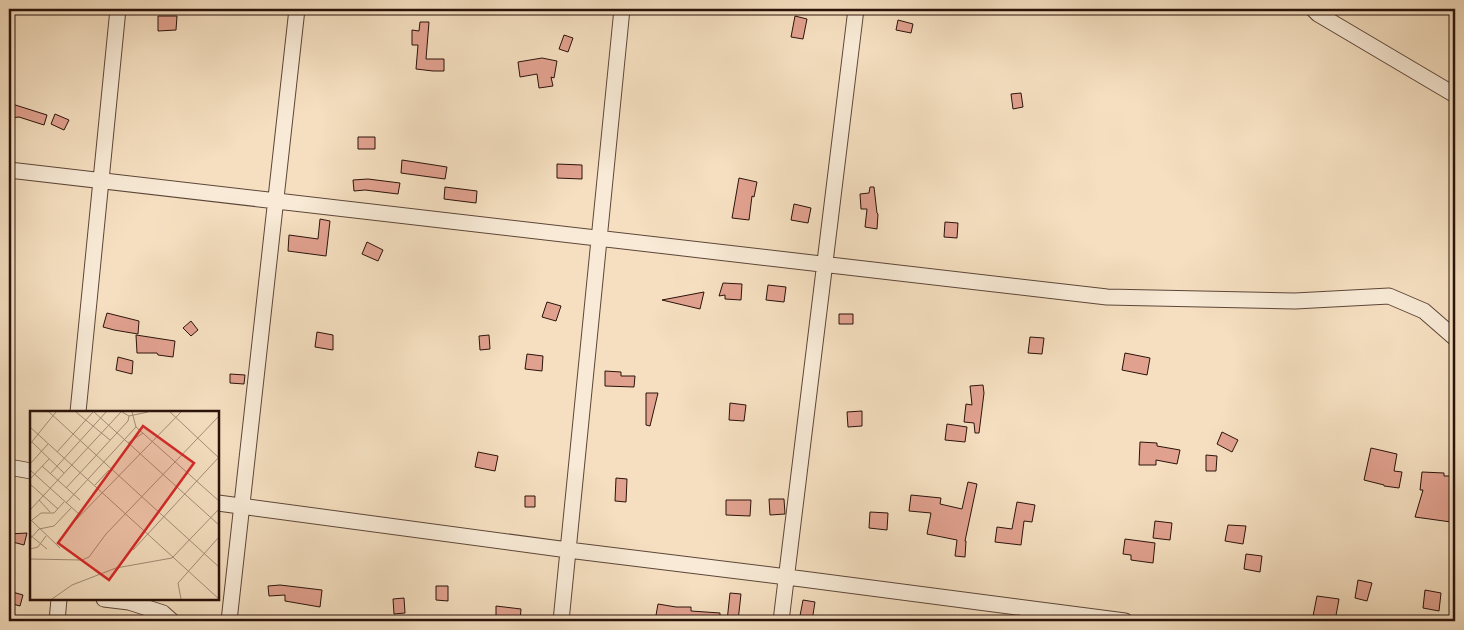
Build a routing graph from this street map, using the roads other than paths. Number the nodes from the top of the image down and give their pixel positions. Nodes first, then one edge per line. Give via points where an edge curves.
1 (118, 9) edge
2 (297, 9) edge
3 (622, 9) edge
4 (856, 9) edge
5 (1313, 9) edge
6 (1455, 95) edge
7 (9, 170) edge
8 (101, 180) junction
9 (276, 201) junction
10 (599, 238) junction
11 (825, 264) junction
12 (1455, 338) edge
13 (78, 411) edge
14 (9, 467) edge
15 (30, 471) edge
16 (219, 503) edge
17 (242, 507) junction
18 (568, 550) junction
19 (787, 577) junction
20 (59, 600) edge
21 (112, 600) edge
22 (1106, 620) edge
23 (57, 621) edge
24 (172, 621) edge
25 (229, 621) edge
26 (561, 621) edge
27 (781, 621) edge
28 (1125, 621) edge

1 - 8 street
2 - 9 street
3 - 10 street
4 - 11 street
5 - 6 street
7 - 8 street
8 - 9 street
8 - 13 street
9 - 10 street
9 - 17 street
10 - 11 street
10 - 18 street
11 - 12 street via 1107,297 1295,301 1389,296 1424,311
11 - 19 street
14 - 15 street
16 - 17 street
17 - 18 street
17 - 25 street
18 - 19 street
18 - 26 street
19 - 22 street
19 - 27 street
20 - 23 street
21 - 24 street via 163,613
22 - 28 street

